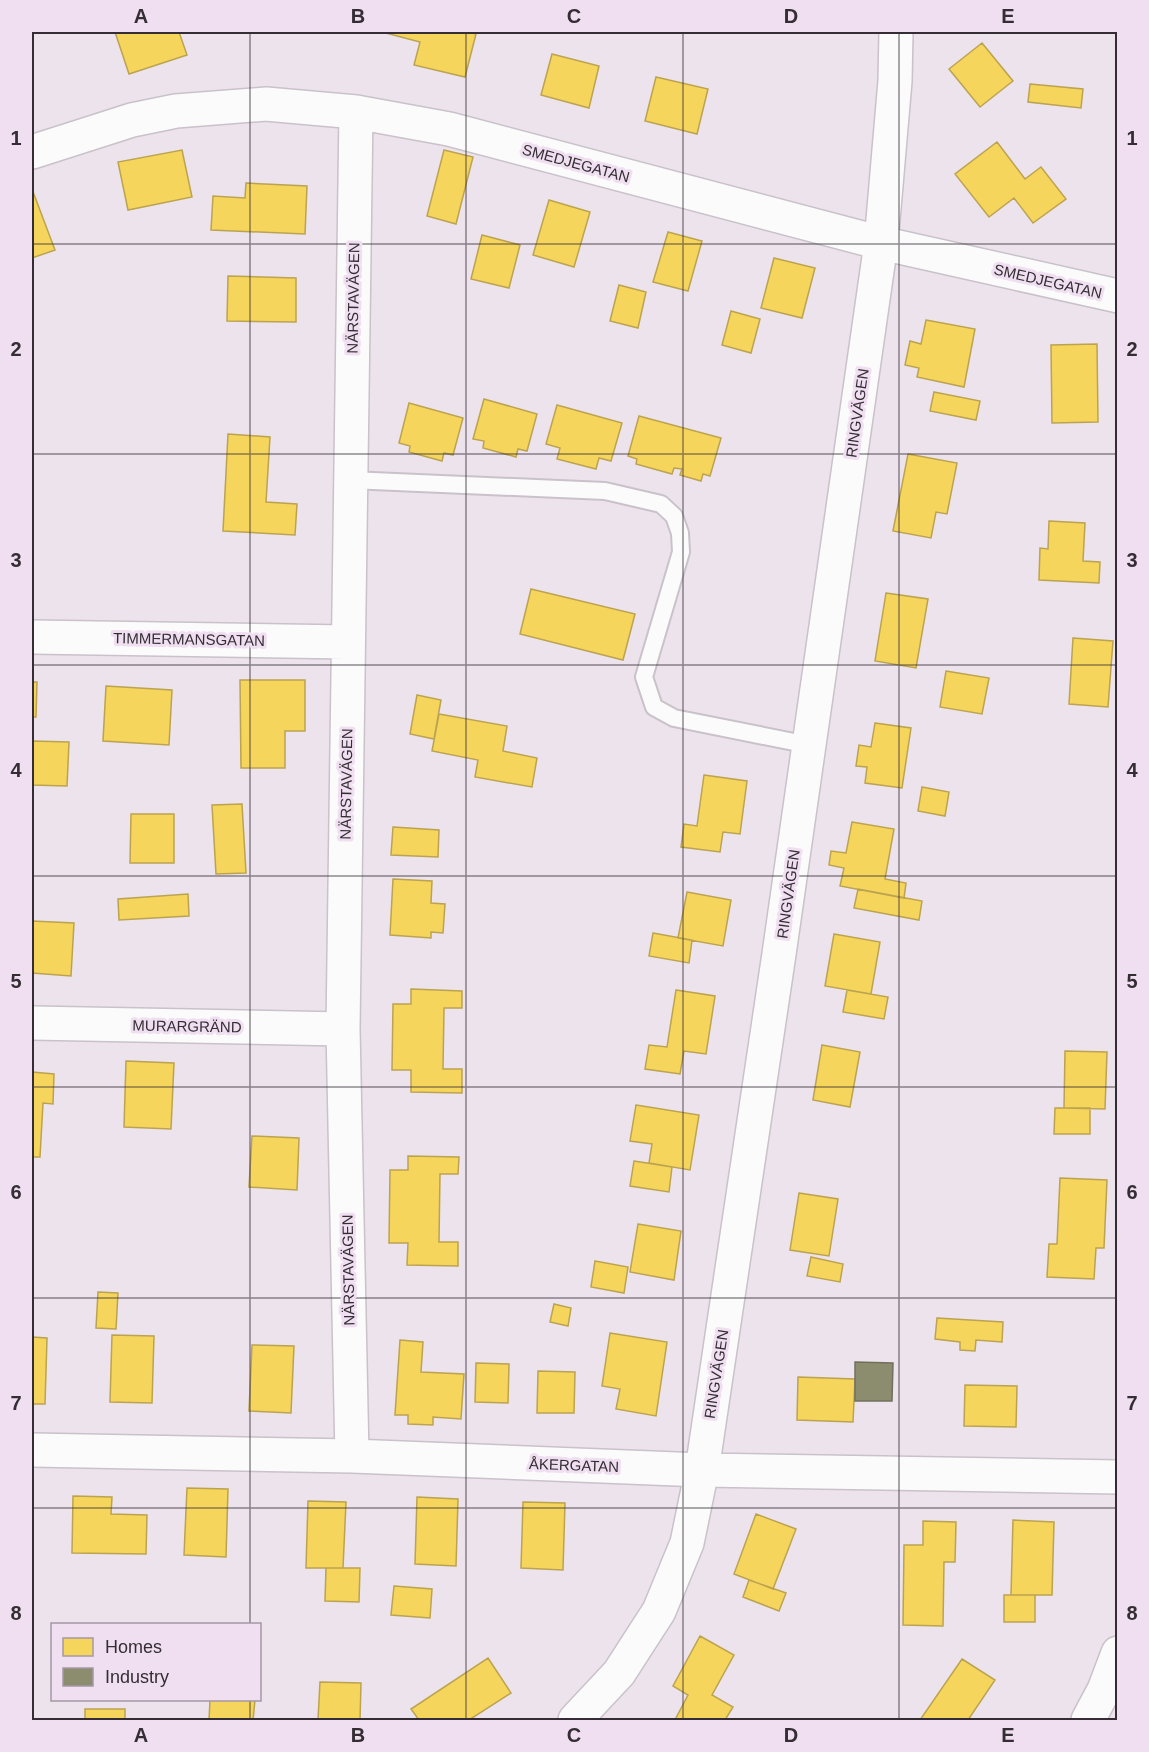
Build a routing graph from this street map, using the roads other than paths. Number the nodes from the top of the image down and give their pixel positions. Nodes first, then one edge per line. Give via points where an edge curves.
1 (896, 32) edge
2 (356, 112) junction
3 (32, 152) edge
4 (881, 243) junction
5 (1118, 296) edge
6 (350, 480) junction
7 (32, 637) edge
8 (347, 642) junction
9 (809, 745) junction
10 (32, 1023) edge
11 (343, 1029) junction
12 (32, 1450) edge
13 (352, 1456) junction
14 (702, 1470) junction
15 (1118, 1477) edge
16 (1118, 1653) edge
17 (575, 1720) edge
18 (1088, 1720) edge

1 - 4 street, RINGVÄGEN
2 - 3 street, SMEDJEGATAN via 266,104 176,111 132,120
2 - 4 street, SMEDJEGATAN via 449,129
2 - 6 street, NÄRSTAVÄGEN
4 - 5 street, SMEDJEGATAN
4 - 9 street, RINGVÄGEN
6 - 8 street, NÄRSTAVÄGEN
6 - 9 lane via 605,491 661,504 674,516 681,552 644,677 654,707 674,718
7 - 8 street, TIMMERMANSGATAN
8 - 11 street, NÄRSTAVÄGEN
9 - 14 street, RINGVÄGEN
10 - 11 street, MURARGRÄND
11 - 13 street, NÄRSTAVÄGEN
12 - 13 street, ÅKERGATAN
13 - 14 street, ÅKERGATAN
14 - 15 street, ÅKERGATAN
14 - 17 street, RINGVÄGEN via 687,1542 659,1611 619,1673
16 - 18 street

